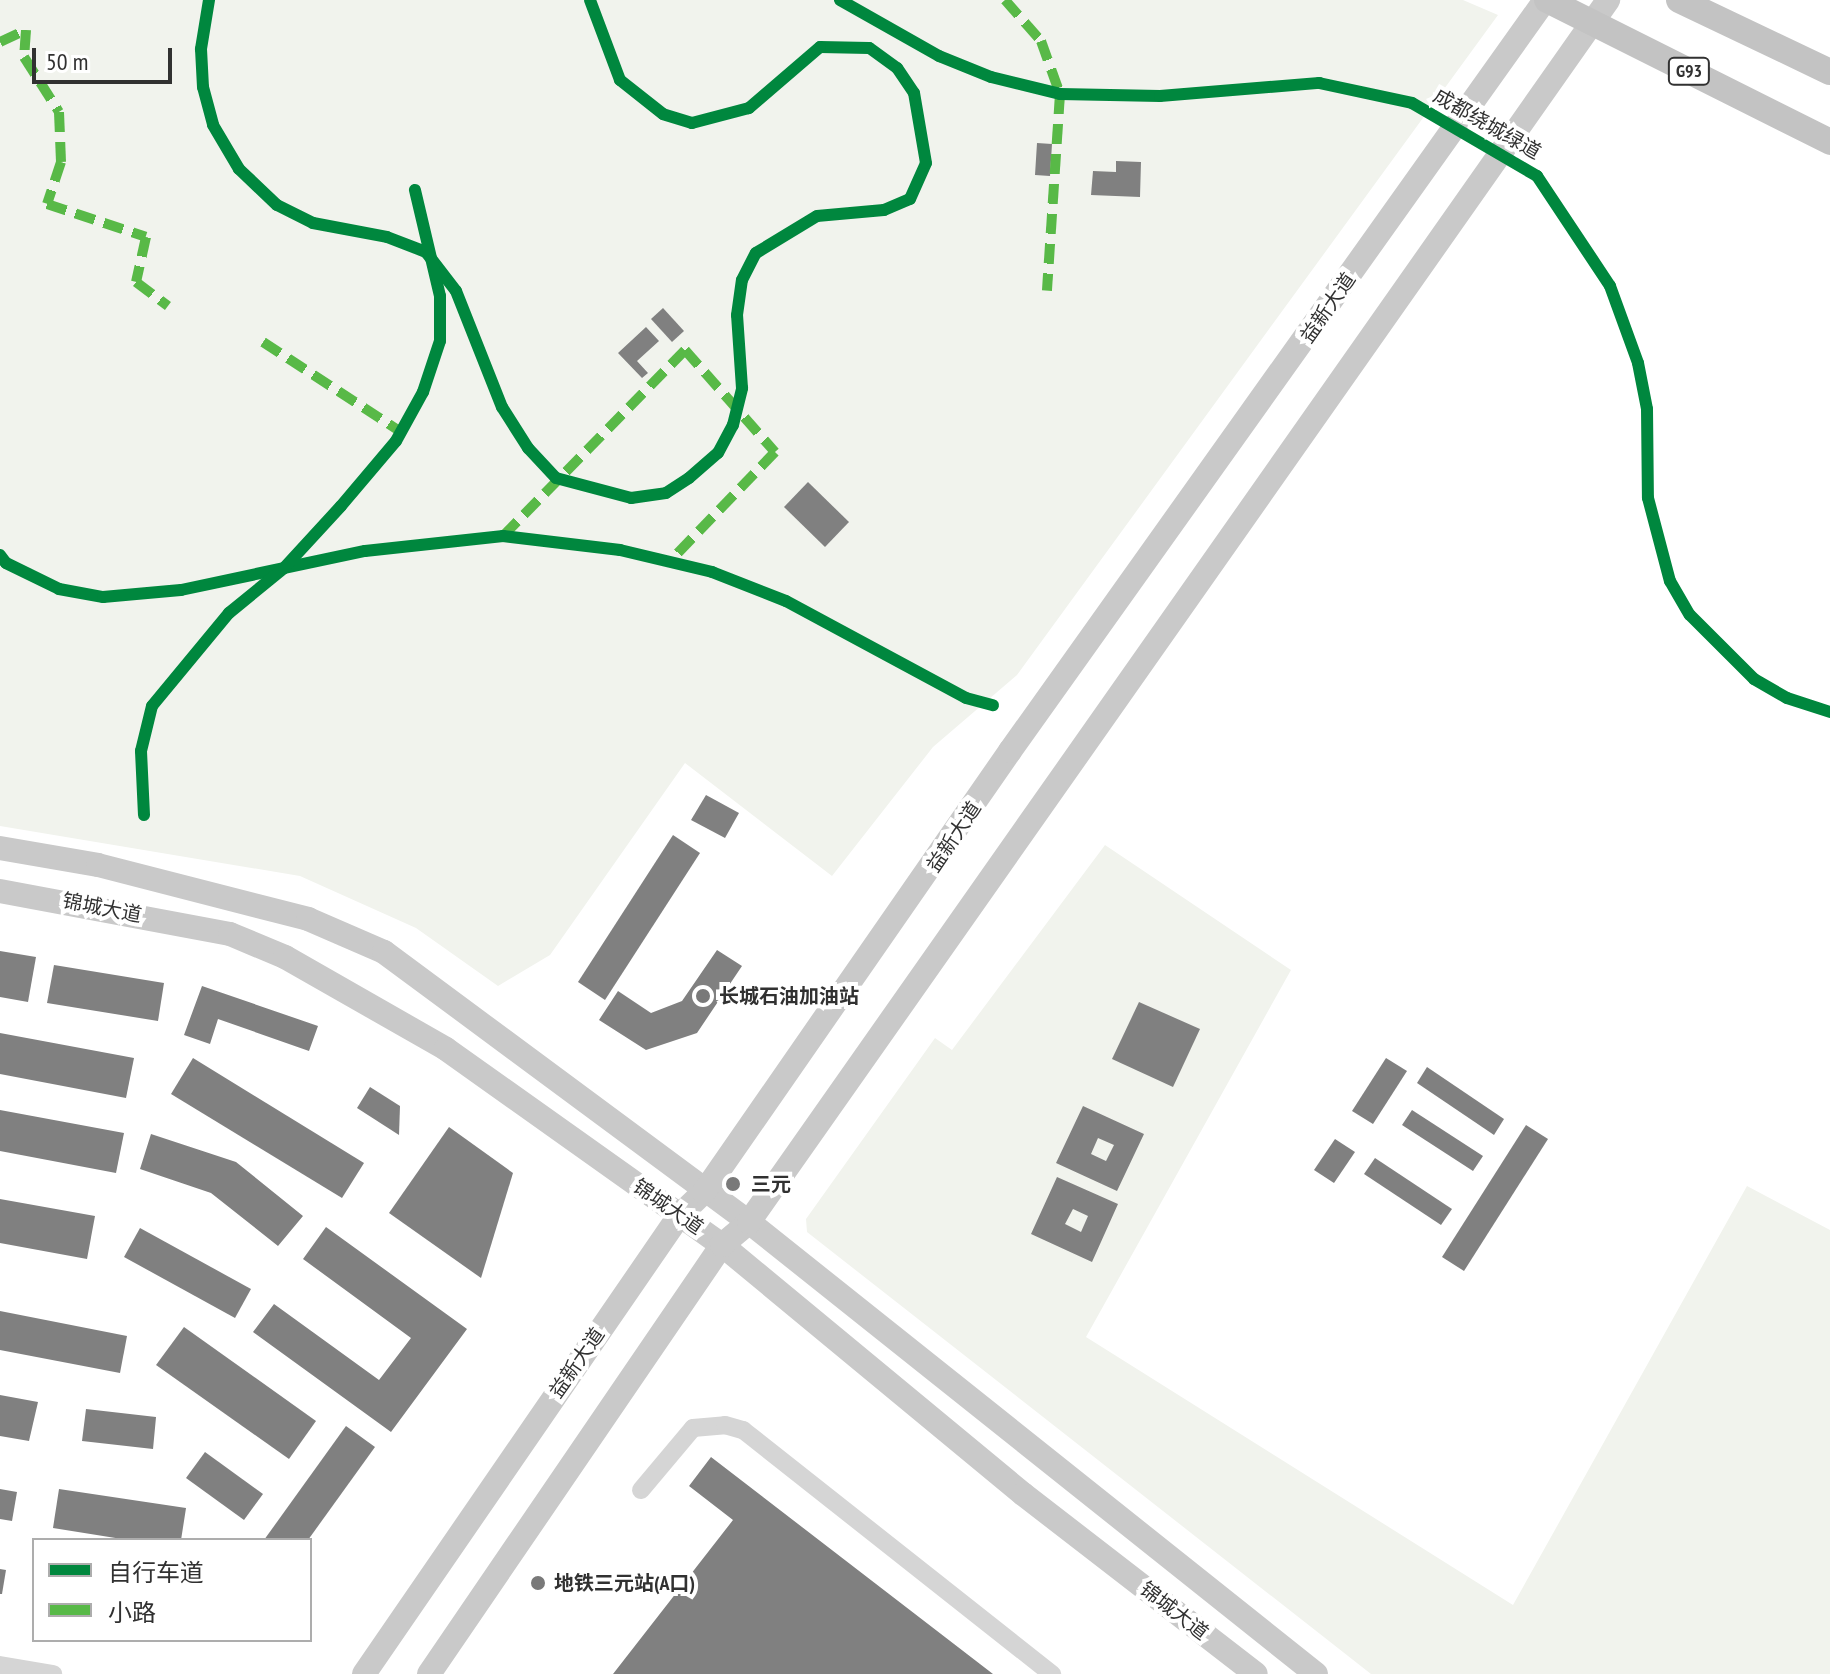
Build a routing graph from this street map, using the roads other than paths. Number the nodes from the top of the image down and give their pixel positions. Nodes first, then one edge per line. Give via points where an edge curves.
1 (1546, 0) edge
2 (1608, 0) edge
3 (1679, 0) edge
4 (1830, 72) edge
5 (1830, 142) edge
6 (0, 848) edge
7 (0, 891) edge
8 (704, 1192) junction
9 (679, 1216) junction
10 (749, 1222) junction
11 (722, 1245) junction
12 (641, 1490) dead end
13 (0, 1665) edge
14 (53, 1674) edge
15 (364, 1674) edge
16 (429, 1674) edge
17 (1052, 1674) edge
18 (1256, 1674) edge
19 (1316, 1674) edge

1 - 5 highway, G93
1 - 8 main road, 益新大道 via 1010,751
2 - 10 main road
3 - 4 highway
6 - 8 main road, 锦城大道 via 98,865 308,919 384,952
7 - 9 main road, 锦城大道 via 230,934 285,957 446,1049
8 - 9 main road, 益新大道
8 - 10 main road, 锦城大道
9 - 11 main road, 锦城大道
9 - 15 main road, 益新大道
10 - 11 main road
10 - 19 main road, 锦城大道
11 - 16 main road
11 - 18 main road, 锦城大道 via 1023,1494
12 - 17 street via 693,1428 725,1425 743,1430
13 - 14 street

